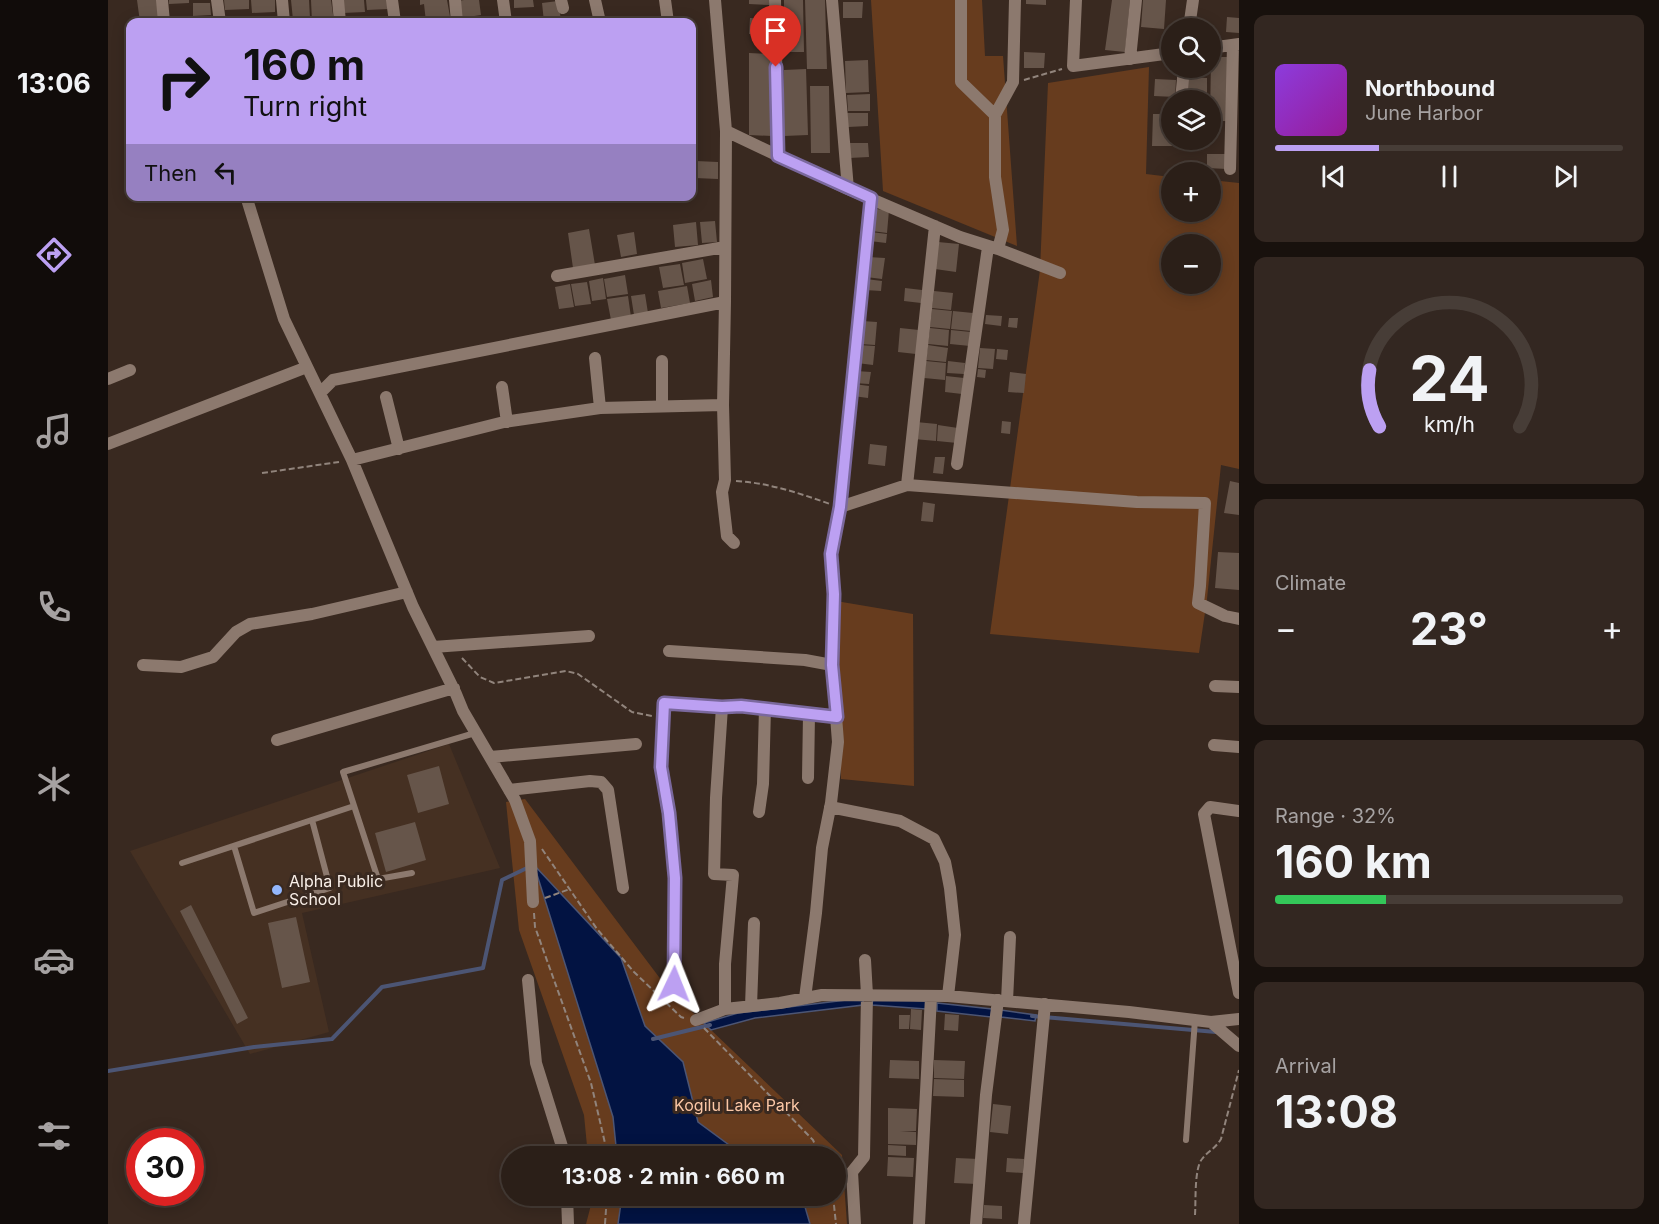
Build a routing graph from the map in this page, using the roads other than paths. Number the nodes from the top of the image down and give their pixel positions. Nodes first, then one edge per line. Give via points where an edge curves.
1 (162, 0) edge
2 (217, 0) edge
3 (282, 0) edge
4 (338, 0) edge
5 (392, 0) edge
6 (455, 0) edge
7 (502, 0) edge
8 (596, 0) edge
9 (665, 0) edge
10 (715, 0) edge
11 (775, 0) edge
12 (832, 0) edge
13 (961, 0) edge
14 (1015, 0) edge
15 (1076, 0) edge
16 (1136, 0) edge
17 (1193, 0) edge
18 (164, 18) edge
19 (219, 18) edge
20 (284, 18) edge
21 (340, 18) edge
22 (394, 18) edge
23 (457, 18) edge
24 (505, 18) edge
25 (599, 18) edge
26 (667, 18) edge
27 (1190, 18) edge
28 (1236, 44) edge
29 (1221, 46) edge
30 (1161, 55) edge
31 (1130, 59) junction
32 (995, 115) junction
33 (726, 131) junction
34 (778, 156) junction
35 (1230, 170) dead end
36 (848, 189) junction
37 (871, 198) junction
38 (248, 201) edge
39 (935, 226) junction
40 (725, 247) junction
41 (993, 248) junction
42 (1060, 273) dead end
43 (557, 276) dead end
44 (725, 302) junction
45 (595, 358) dead end
46 (662, 361) dead end
47 (308, 367) junction
48 (130, 370) dead end
49 (108, 379) edge
50 (502, 387) dead end
51 (320, 393) junction
52 (386, 397) dead end
53 (723, 405) junction
54 (662, 406) junction
55 (600, 408) junction
56 (507, 422) junction
57 (108, 444) edge
58 (399, 448) junction
59 (352, 460) junction
60 (957, 464) dead end
61 (907, 485) junction
62 (840, 507) junction
63 (734, 543) dead end
64 (407, 592) junction
65 (1239, 619) edge
66 (589, 636) dead end
67 (434, 647) junction
68 (669, 651) dead end
69 (143, 665) dead end
70 (832, 665) junction
71 (1215, 686) dead end
72 (1239, 687) edge
73 (454, 688) junction
74 (722, 707) junction
75 (765, 708) junction
76 (809, 714) junction
77 (837, 717) junction
78 (475, 733) junction
79 (277, 740) dead end
80 (636, 744) dead end
81 (1214, 745) dead end
82 (1239, 747) edge
83 (490, 757) junction
84 (807, 778) dead end
85 (509, 789) junction
86 (354, 806) junction
87 (830, 807) junction
88 (1239, 810) edge
89 (759, 812) dead end
90 (312, 820) junction
91 (234, 846) junction
92 (182, 863) dead end
93 (412, 873) dead end
94 (623, 888) dead end
95 (533, 902) road end
96 (754, 923) dead end
97 (1010, 937) dead end
98 (865, 960) dead end
99 (528, 981) dead end
100 (674, 984) dead end
101 (1239, 993) edge
102 (867, 995) junction
103 (948, 996) junction
104 (931, 997) junction
105 (805, 998) junction
106 (1003, 1001) junction
107 (1045, 1004) junction
108 (751, 1006) junction
109 (725, 1009) junction
110 (1239, 1019) edge
111 (696, 1020) dead end
112 (1195, 1020) junction
113 (1211, 1022) junction
114 (1239, 1046) edge
115 (1186, 1140) dead end
116 (563, 1146) edge
117 (567, 1206) edge
118 (567, 1224) edge
119 (855, 1224) edge
120 (919, 1224) edge
121 (976, 1224) edge
122 (1024, 1224) edge

1 - 18 street
2 - 19 street
3 - 20 street
4 - 21 street
5 - 22 street
6 - 23 street
7 - 24 street
8 - 25 street
9 - 26 street
10 - 33 street
11 - 34 street
12 - 36 street
13 - 32 street via 961,82
14 - 32 street via 1013,82
15 - 31 street via 1073,66
16 - 31 street
17 - 27 street
28 - 29 street
28 - 35 street
30 - 31 street
32 - 41 street via 995,177 1003,230
33 - 34 street
33 - 40 street
34 - 36 street
36 - 37 street
37 - 39 street
37 - 62 street
38 - 47 street via 284,319
39 - 41 street
39 - 61 street
40 - 43 street
40 - 44 street
41 - 42 street
41 - 60 street
44 - 51 street via 333,380
44 - 53 street
45 - 55 street
46 - 54 street
47 - 51 street
47 - 57 street
48 - 49 street
50 - 56 street
51 - 59 street
52 - 58 street
53 - 54 street
53 - 63 street via 722,492 727,536
54 - 55 street
55 - 56 street
56 - 58 street
58 - 59 street
59 - 64 street
61 - 62 street
61 - 65 street via 1137,502 1205,503 1198,603
62 - 70 street via 831,554
64 - 67 street
64 - 69 street via 250,624 236,632 213,657 181,667
66 - 67 street
67 - 73 street
68 - 70 street
70 - 77 street
71 - 72 street
73 - 78 street
73 - 79 street
74 - 75 street
74 - 100 street via 664,703 661,767 675,878
74 - 109 street via 714,874 733,874
75 - 76 street
75 - 89 street
76 - 77 street
76 - 84 street
77 - 87 street
78 - 83 street
78 - 86 lane via 343,772
80 - 83 street
81 - 82 street
83 - 85 street
85 - 94 street via 601,782 608,790
85 - 95 street via 530,841
86 - 90 lane
86 - 93 lane via 378,879
87 - 103 street via 900,821 934,839 945,862 955,936
87 - 105 street
88 - 101 street via 1210,807 1204,814
90 - 91 lane
90 - 91 lane via 330,888 254,913
91 - 92 lane
96 - 108 street
97 - 106 street
98 - 102 street
99 - 116 street via 536,1064
102 - 104 street
102 - 105 street
102 - 119 street via 864,1157 852,1172
103 - 104 street
103 - 106 street
104 - 120 street
105 - 108 street
106 - 107 street
106 - 121 street via 986,1095
107 - 112 street
107 - 122 street
108 - 109 street
109 - 111 street
110 - 113 street
112 - 113 street
112 - 115 lane
113 - 114 street
117 - 118 street

